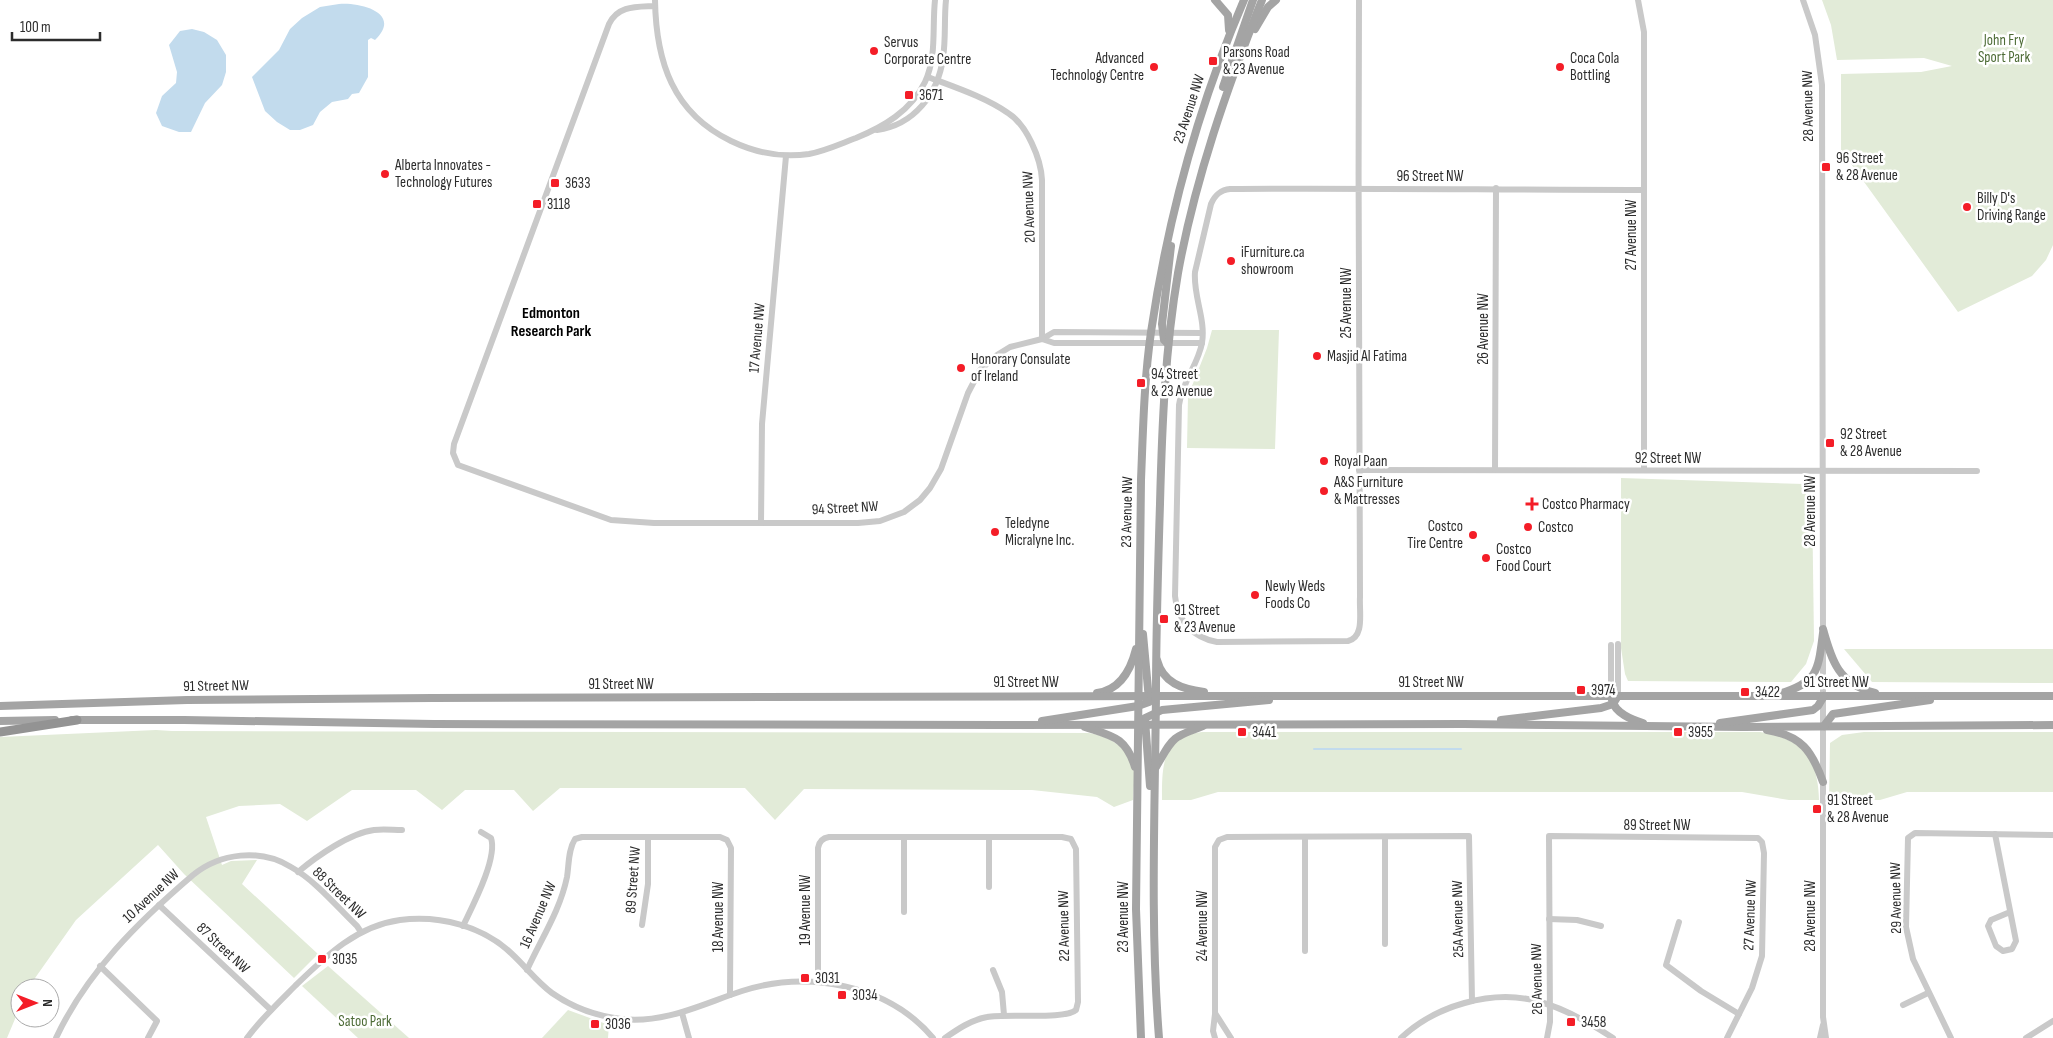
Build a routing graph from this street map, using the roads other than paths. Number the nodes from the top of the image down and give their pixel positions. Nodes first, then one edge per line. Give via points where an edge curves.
1 (935, 0) edge
2 (946, 0) edge
3 (1215, 0) edge
4 (1244, 0) edge
5 (1253, 0) edge
6 (1262, 0) edge
7 (1276, 0) edge
8 (1359, 0) edge
9 (1638, 0) edge
10 (1803, 0) edge
11 (655, 3) edge
12 (1228, 36) junction
13 (928, 76) junction
14 (937, 80) junction
15 (1219, 114) junction
16 (874, 130) junction
17 (786, 156) junction
18 (1496, 188) junction
19 (1359, 189) junction
20 (1643, 190) junction
21 (1160, 333) junction
22 (1202, 333) junction
23 (1042, 340) junction
24 (1202, 343) junction
25 (1153, 344) junction
26 (1168, 344) junction
27 (1359, 470) junction
28 (1495, 470) junction
29 (1644, 470) junction
30 (1822, 471) junction
31 (1977, 471) dead end
32 (762, 523) junction
33 (1140, 580) junction
34 (1823, 629) junction
35 (1139, 637) junction
36 (1614, 644) dead end
37 (1155, 651) junction
38 (1081, 696) junction
39 (1138, 696) junction
40 (1233, 696) junction
41 (1296, 696) junction
42 (1614, 696) junction
43 (1770, 696) junction
44 (1824, 696) junction
45 (1889, 696) junction
46 (1941, 696) junction
47 (2053, 696) edge
48 (1146, 701) junction
49 (1613, 704) junction
50 (0, 706) edge
51 (1147, 719) junction
52 (76, 720) junction
53 (0, 721) edge
54 (1208, 724) junction
55 (1464, 724) junction
56 (1003, 725) junction
57 (1079, 725) junction
58 (1155, 725) junction
59 (2053, 725) edge
60 (1674, 726) junction
61 (1703, 726) junction
62 (1824, 726) junction
63 (1743, 727) junction
64 (0, 732) edge
65 (1155, 769) junction
66 (1138, 773) junction
67 (1823, 782) junction
68 (402, 830) dead end
69 (481, 832) dead end
70 (1995, 834) junction
71 (2053, 834) edge
72 (1550, 836) joint
73 (648, 837) junction
74 (904, 837) junction
75 (989, 837) junction
76 (1305, 837) junction
77 (1385, 837) junction
78 (575, 839) joint
79 (727, 840) joint
80 (1155, 842) junction
81 (1762, 842) joint
82 (228, 857) joint
83 (298, 872) junction
84 (989, 887) dead end
85 (159, 905) junction
86 (904, 912) dead end
87 (2010, 912) junction
88 (1548, 919) junction
89 (1679, 922) dead end
90 (642, 925) dead end
91 (463, 926) junction
92 (1601, 926) dead end
93 (361, 932) junction
94 (1385, 944) dead end
95 (1305, 950) dead end
96 (100, 966) junction
97 (527, 970) junction
98 (993, 970) dead end
99 (818, 982) junction
100 (1928, 993) junction
101 (730, 995) junction
102 (1472, 1001) junction
103 (1903, 1005) dead end
104 (1550, 1006) junction
105 (271, 1010) junction
106 (682, 1013) junction
107 (1215, 1013) junction
108 (1739, 1014) junction
109 (1004, 1015) junction
110 (2053, 1021) edge
111 (1823, 1024) junction
112 (56, 1038) edge
113 (148, 1038) edge
114 (247, 1038) edge
115 (689, 1038) edge
116 (934, 1038) edge
117 (945, 1038) edge
118 (1141, 1038) edge
119 (1159, 1038) edge
120 (1215, 1038) edge
121 (1231, 1038) edge
122 (1401, 1038) edge
123 (1547, 1038) edge
124 (1613, 1038) edge
125 (1727, 1038) edge
126 (1820, 1038) edge
127 (1826, 1038) edge
128 (1951, 1038) edge
129 (2026, 1038) edge

1 - 13 street via 933,55
2 - 14 street via 943,59
3 - 12 main road via 1229,19
4 - 12 main road, 23 Avenue NW
5 - 15 main road via 1226,76
6 - 15 main road, 23 Avenue NW
7 - 15 main road via 1253,32
8 - 19 street, 25 Avenue NW
9 - 20 street, 27 Avenue NW via 1644,32
10 - 30 street, 28 Avenue NW via 1815,35 1821,76
11 - 17 street via 662,61 682,103 695,118 728,140 758,151
11 - 32 street, 94 Street NW via 625,9 609,24 453,452 458,465 611,520
12 - 21 main road, 23 Avenue NW via 1200,116 1172,219
13 - 14 street, 20 Avenue NW
13 - 16 street via 908,106
14 - 16 street via 917,111 887,129
14 - 23 street, 20 Avenue NW via 1010,114 1026,132 1035,151 1042,180
15 - 21 main road, 23 Avenue NW
16 - 17 street via 822,151
17 - 32 street, 17 Avenue NW via 762,424
18 - 19 street, 96 Street NW
18 - 20 street, 96 Street NW
18 - 28 street, 26 Avenue NW
19 - 22 street, 96 Street NW via 1230,189 1219,193 1211,204 1195,272
19 - 27 street, 25 Avenue NW
20 - 29 street, 27 Avenue NW
21 - 22 street
21 - 23 street, 94 Street NW via 1054,332
21 - 25 main road, 23 Avenue NW
21 - 26 main road, 23 Avenue NW
22 - 24 street
23 - 25 street, 94 Street NW via 1054,343
23 - 32 street, 94 Street NW via 1010,348 980,370 968,393 941,469 920,500 904,512 880,521 858,523
24 - 26 street
24 - 27 street, 25 Avenue NW via 1180,395 1176,462 1176,605 1182,620 1194,633 1205,640 1217,642 1353,640 1358,635 1360,597
25 - 26 street
25 - 33 main road, 23 Avenue NW via 1144,409
26 - 37 main road, 23 Avenue NW via 1162,414
27 - 28 street, 92 Street NW
28 - 29 street, 92 Street NW
29 - 30 street, 92 Street NW
30 - 31 street, 92 Street NW
30 - 34 street, 28 Avenue NW
33 - 35 main road, 23 Avenue NW
33 - 48 main road
34 - 43 main road via 1818,664 1812,677 1801,686
34 - 44 street, 28 Avenue NW
34 - 45 main road via 1829,650 1848,681 1864,690
35 - 38 main road via 1133,661 1118,684 1102,693
35 - 39 main road, 23 Avenue NW
36 - 42 street
37 - 40 main road via 1164,676 1181,688
37 - 48 main road, 23 Avenue NW
38 - 39 main road, 91 Street NW
38 - 50 main road, 91 Street NW via 197,700
39 - 48 main road, 23 Avenue NW
40 - 41 main road, 91 Street NW
40 - 48 main road, 91 Street NW
41 - 42 main road, 91 Street NW
41 - 51 main road via 1167,709
42 - 43 main road, 91 Street NW
42 - 49 main road
43 - 44 main road, 91 Street NW
44 - 45 main road, 91 Street NW
44 - 61 main road via 1813,710
44 - 62 street, 28 Avenue NW
45 - 46 main road, 91 Street NW
46 - 47 main road, 91 Street NW
46 - 62 main road via 1833,714
48 - 51 main road
48 - 51 main road, 23 Avenue NW
48 - 56 main road, 91 Street NW via 1081,716
49 - 55 main road
49 - 60 main road via 1624,714 1646,724
51 - 57 main road
51 - 58 main road
51 - 66 main road, 23 Avenue NW
51 - 80 main road
52 - 53 main road
52 - 56 main road
52 - 64 highway
54 - 55 main road
54 - 58 main road
54 - 65 main road via 1174,738 1166,746
55 - 60 main road
56 - 57 main road
57 - 66 main road via 1109,734 1123,743
58 - 65 main road, 23 Avenue NW
59 - 62 main road
60 - 61 main road
61 - 63 main road
62 - 63 main road
62 - 67 street, 28 Avenue NW
63 - 67 main road via 1777,731 1803,744 1814,758
65 - 80 main road, 23 Avenue NW
66 - 118 main road, 23 Avenue NW via 1136,909
67 - 111 street, 28 Avenue NW
68 - 83 street, 88 Street NW via 361,833
69 - 91 street via 491,838 492,850 483,882
70 - 71 street
70 - 87 street
70 - 100 street, 29 Avenue NW via 1915,833 1908,838 1906,927 1913,959
72 - 81 street, 89 Street NW via 1758,838
72 - 88 street, 26 Avenue NW
73 - 78 street, 89 Street NW
73 - 79 street, 89 Street NW via 715,837
73 - 90 street, 89 Street NW via 648,884
74 - 75 street
74 - 86 street
74 - 99 street, 19 Avenue NW via 829,837 821,840 818,848
75 - 84 street
75 - 109 street, 22 Avenue NW via 1062,837 1073,840 1076,847 1078,1002 1075,1011 1065,1015
76 - 77 street
76 - 95 street
76 - 107 street, 24 Avenue NW via 1227,837 1219,840 1215,847
77 - 94 street
77 - 102 street, 25A Avenue NW via 1470,836
78 - 97 street, 16 Avenue NW via 561,900
79 - 101 street, 18 Avenue NW via 731,848
80 - 119 main road, 23 Avenue NW via 1154,929
81 - 108 street, 27 Avenue NW via 1762,956 1752,988
82 - 83 street, 88 Street NW via 263,856
82 - 85 street, 10 Avenue NW via 200,869
83 - 93 street, 88 Street NW
85 - 96 street, 10 Avenue NW
85 - 105 street, 87 Street NW
87 - 87 street via 1991,920 1988,926 1996,946 2003,951 2012,949 2016,943
88 - 92 street via 1577,920
88 - 104 street, 26 Avenue NW
89 - 108 street via 1666,965
91 - 93 street via 434,919 408,919
91 - 97 street via 499,943
93 - 105 street via 337,948
96 - 112 street, 10 Avenue NW
96 - 113 street via 157,1021
97 - 106 street via 552,993 592,1013 644,1020
98 - 109 street via 1002,992
99 - 101 street via 767,985
99 - 116 street via 847,987 883,1000 915,1020
100 - 103 street
100 - 128 street, 29 Avenue NW
101 - 106 street
102 - 104 street via 1515,998
102 - 122 street via 1444,1010
104 - 123 street, 26 Avenue NW
104 - 124 street via 1576,1016
105 - 114 street
106 - 115 street
107 - 120 street, 24 Avenue NW
107 - 121 street
108 - 125 street, 27 Avenue NW
109 - 117 street via 975,1020
110 - 129 street
111 - 126 street, 28 Avenue NW
111 - 127 street, 28 Avenue NW

